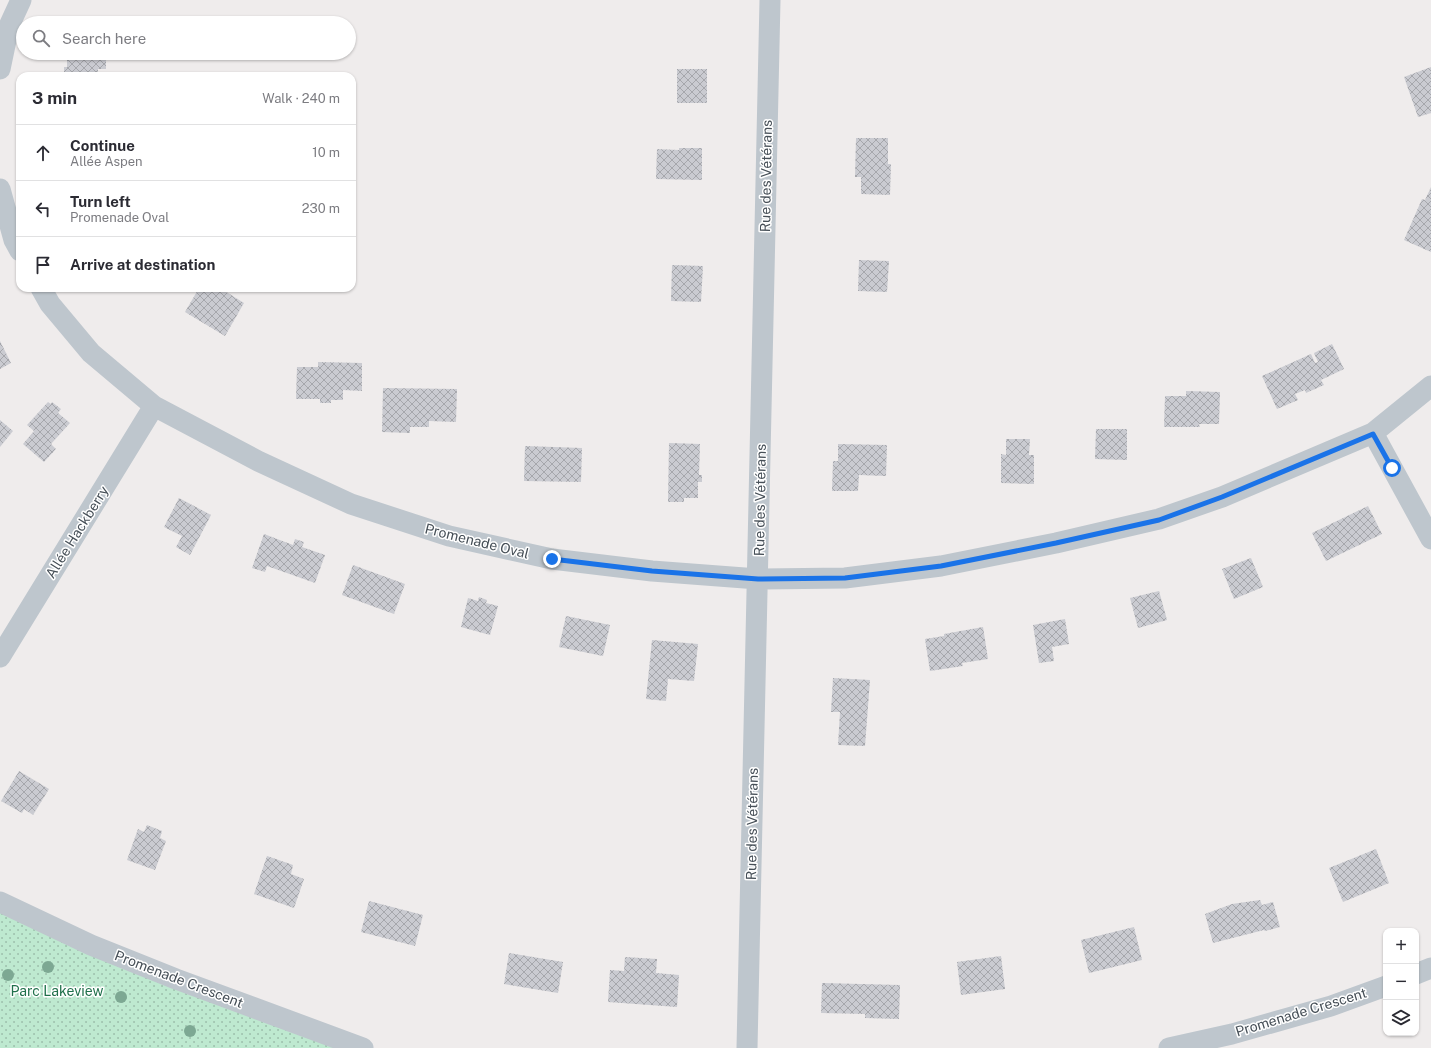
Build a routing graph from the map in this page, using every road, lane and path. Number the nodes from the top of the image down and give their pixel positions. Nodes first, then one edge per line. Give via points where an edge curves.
1 (21, 0) edge
2 (770, 0) edge
3 (0, 69) edge
4 (0, 188) edge
5 (16, 244) edge
6 (43, 292) edge
7 (1431, 386) edge
8 (154, 406) junction
9 (1373, 434) junction
10 (1431, 538) edge
11 (758, 579) junction
12 (0, 657) edge
13 (0, 902) edge
14 (1431, 968) edge
15 (1419, 973) edge
16 (1383, 987) edge
17 (363, 1048) edge
18 (747, 1048) edge
19 (1169, 1048) edge

1 - 3 street via 9,26
2 - 11 street, Rue des Vétérans
4 - 5 street
6 - 8 street, Promenade Oval via 91,354
7 - 9 street, Promenade Oval
8 - 11 street, Promenade Oval via 258,461 351,504 448,536 552,559 652,571
8 - 12 street, Allée Hackberry
9 - 10 street
9 - 11 street, Promenade Oval via 1222,497 1159,520 941,566 845,578
11 - 18 street, Rue des Vétérans
13 - 17 street, Promenade Crescent via 91,945 176,980
14 - 15 street
16 - 19 street, Promenade Crescent via 1331,1006 1232,1034

